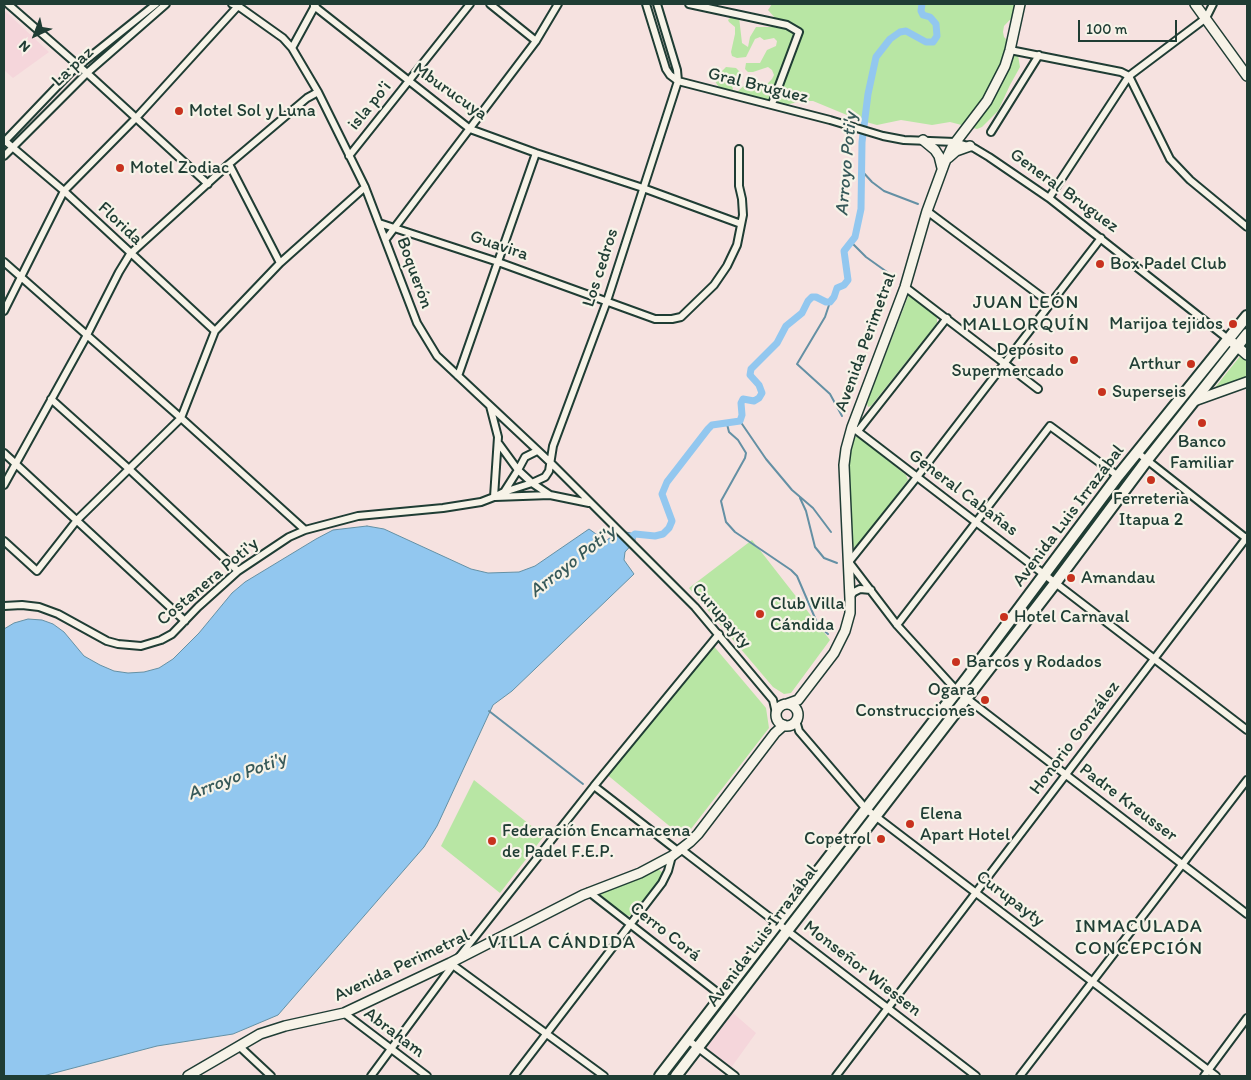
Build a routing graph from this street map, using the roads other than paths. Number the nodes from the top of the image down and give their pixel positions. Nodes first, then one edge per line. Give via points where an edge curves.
1 (8, 4) edge
2 (156, 4) edge
3 (166, 4) edge
4 (470, 4) edge
5 (490, 4) edge
6 (558, 4) edge
7 (646, 4) edge
8 (658, 4) edge
9 (689, 4) edge
10 (1020, 4) edge
11 (1195, 4) edge
12 (1213, 4) edge
13 (235, 5) edge
14 (315, 5) edge
15 (706, 5) edge
16 (1206, 18) junction
17 (536, 41) junction
18 (292, 48) junction
19 (1010, 50) junction
20 (1039, 55) junction
21 (79, 66) junction
22 (87, 73) junction
23 (1129, 76) junction
24 (1247, 76) edge
25 (678, 81) junction
26 (408, 82) junction
27 (318, 92) junction
28 (772, 104) junction
29 (136, 118) junction
30 (830, 120) joint
31 (970, 125) junction
32 (470, 129) junction
33 (991, 132) dead end
34 (923, 140) junction
35 (4, 141) edge
36 (955, 142) junction
37 (12, 147) junction
38 (972, 147) junction
39 (739, 149) dead end
40 (536, 153) junction
41 (4, 156) edge
42 (349, 156) junction
43 (229, 164) junction
44 (944, 165) junction
45 (208, 184) junction
46 (365, 187) junction
47 (643, 188) junction
48 (64, 192) junction
49 (1049, 198) junction
50 (927, 211) junction
51 (379, 223) junction
52 (741, 224) junction
53 (396, 227) junction
54 (1247, 227) edge
55 (1101, 238) junction
56 (386, 239) junction
57 (130, 254) junction
58 (4, 262) edge
59 (498, 262) junction
60 (280, 263) junction
61 (22, 278) junction
62 (905, 287) junction
63 (607, 301) junction
64 (1050, 303) junction
65 (4, 311) edge
66 (1247, 316) edge
67 (946, 318) junction
68 (214, 331) junction
69 (1247, 334) edge
70 (87, 335) junction
71 (1228, 339) junction
72 (1237, 346) junction
73 (1247, 355) edge
74 (1004, 363) junction
75 (458, 376) junction
76 (1247, 382) edge
77 (1038, 389) dead end
78 (51, 399) junction
79 (1194, 401) junction
80 (490, 404) junction
81 (181, 418) junction
82 (855, 429) junction
83 (498, 443) junction
84 (537, 451) junction
85 (1138, 452) junction
86 (4, 453) edge
87 (1147, 460) junction
88 (15, 464) junction
89 (551, 464) junction
90 (129, 469) junction
91 (518, 470) junction
92 (1118, 476) junction
93 (918, 477) junction
94 (532, 483) junction
95 (4, 485) edge
96 (504, 492) junction
97 (550, 495) junction
98 (494, 498) junction
99 (590, 503) junction
100 (76, 520) junction
101 (977, 522) junction
102 (613, 524) joint
103 (305, 530) junction
104 (1247, 538) edge
105 (4, 541) edge
106 (849, 562) junction
107 (238, 571) junction
108 (1044, 574) junction
109 (1056, 582) junction
110 (871, 590) junction
111 (850, 597) junction
112 (4, 606) edge
113 (185, 621) junction
114 (897, 625) junction
115 (719, 634) junction
116 (1155, 658) junction
117 (957, 691) junction
118 (966, 699) junction
119 (773, 700) junction
120 (798, 700) junction
121 (786, 704) junction
122 (797, 715) junction
123 (781, 721) junction
124 (1247, 730) edge
125 (799, 731) junction
126 (1066, 775) junction
127 (1247, 780) edge
128 (594, 786) junction
129 (866, 809) junction
130 (877, 816) junction
131 (678, 853) junction
132 (1182, 864) junction
133 (590, 892) junction
134 (976, 893) junction
135 (1247, 914) edge
136 (630, 924) junction
137 (777, 924) junction
138 (787, 931) junction
139 (454, 962) junction
140 (1093, 982) junction
141 (722, 996) junction
142 (888, 1008) junction
143 (344, 1012) junction
144 (1247, 1018) edge
145 (546, 1034) junction
146 (688, 1040) junction
147 (239, 1046) junction
148 (698, 1048) junction
149 (391, 1050) junction
150 (1206, 1073) edge
151 (188, 1076) edge
152 (271, 1076) edge
153 (371, 1076) edge
154 (427, 1076) edge
155 (514, 1076) edge
156 (604, 1076) edge
157 (660, 1076) edge
158 (676, 1076) edge
159 (735, 1076) edge
160 (836, 1076) edge
161 (976, 1076) edge
162 (1020, 1076) edge
163 (1216, 1076) edge

1 - 21 street
2 - 21 street, La paz
3 - 22 street, La paz
4 - 26 street, isla po'i
5 - 17 street
6 - 17 street
7 - 25 street via 666,69
8 - 25 street
9 - 15 street
10 - 19 main road, Avenida Perimetral
11 - 16 main road
12 - 16 street
13 - 18 street, Boquerón via 283,38
13 - 29 street
14 - 18 street
14 - 26 street, Mburucuya
15 - 28 street via 787,25 799,32
16 - 23 street
16 - 24 main road
17 - 32 street
18 - 27 street, Boquerón
19 - 20 street
19 - 31 main road, Avenida Perimetral via 992,91
20 - 23 street
20 - 33 street
21 - 22 street
21 - 35 street, La paz
22 - 29 street
22 - 37 street, La paz
23 - 49 street
23 - 54 street via 1170,159 1190,180
25 - 28 street, Gral Bruguez
25 - 47 street, Los cedros
26 - 32 street, Mburucuya
26 - 42 street, isla po'i
27 - 42 street, Boquerón
27 - 43 street
28 - 30 street, Gral Bruguez
29 - 45 street
29 - 48 street
30 - 34 street, General Bruguez via 883,136
31 - 36 main road, Avenida Perimetral
31 - 38 main road
32 - 40 street, Mburucuya
32 - 53 street
34 - 36 street, General Bruguez
34 - 44 main road via 935,150
35 - 37 street, Florida
36 - 38 street, General Bruguez
36 - 44 main road, Avenida Perimetral
37 - 41 street, La paz
37 - 48 street, Florida
38 - 44 main road via 956,151
38 - 49 street, General Bruguez
39 - 52 street, Guavira
40 - 47 street, Mburucuya
40 - 59 street
42 - 46 street, Boquerón
43 - 45 street
43 - 60 street
44 - 50 main road, Avenida Perimetral
45 - 57 street
46 - 51 street, Boquerón
46 - 60 street
47 - 52 street, Mburucuya
47 - 63 street, Los cedros
48 - 57 street, Florida
48 - 61 street
49 - 55 street, General Bruguez
50 - 62 main road, Avenida Perimetral
50 - 64 street
51 - 53 street, Guavira
51 - 56 street, Boquerón
52 - 63 street, Guavira via 738,245 727,266 714,286 681,317 654,319
53 - 56 street
53 - 59 street, Guavira
55 - 64 street
55 - 71 street, General Bruguez
56 - 75 street, Boquerón via 417,323 438,356
57 - 68 street, Florida
57 - 70 street
58 - 61 street
59 - 63 street, Guavira
59 - 75 street
60 - 68 street
61 - 65 street
61 - 70 street
62 - 67 street
62 - 82 main road, Avenida Perimetral
63 - 89 street, Los cedros via 553,446
64 - 74 street
66 - 71 highway, Avenida Luis Irrazábal
67 - 74 street
67 - 82 street
68 - 81 street
69 - 72 highway, Avenida Luis Irrazábal
70 - 78 street
70 - 81 street
71 - 72 main road, General Bruguez
71 - 85 highway, Avenida Luis Irrazábal
72 - 73 main road, General Bruguez
72 - 79 highway, Avenida Luis Irrazábal
74 - 77 street
74 - 93 street
75 - 80 street, Boquerón
76 - 79 main road
78 - 88 street
78 - 90 street
79 - 87 highway, Avenida Luis Irrazábal
80 - 83 street
80 - 84 street, Boquerón
81 - 90 street
81 - 103 street
82 - 93 street, General Cabañas
82 - 106 main road, Avenida Perimetral via 844,465
83 - 91 street
83 - 98 street
84 - 89 street, Boquerón
84 - 91 street via 525,457
85 - 87 street
85 - 92 highway, Avenida Luis Irrazábal
86 - 88 street
87 - 104 street
87 - 109 highway, Avenida Luis Irrazábal
88 - 95 street
88 - 100 street
89 - 94 street via 545,477
89 - 99 street, Boquerón
90 - 100 street
90 - 107 street
91 - 94 street
91 - 96 street
92 - 101 street via 1050,426
92 - 108 highway, Avenida Luis Irrazábal
93 - 101 street, General Cabañas
93 - 106 street
94 - 96 street
94 - 97 street
96 - 98 street
97 - 98 street
97 - 99 street
98 - 103 street, Costanera Poti'y via 452,507 358,516
99 - 102 street, Boquerón
100 - 105 street via 37,571
100 - 113 street
101 - 108 street, General Cabañas
101 - 114 street
102 - 115 street, Curupayty
103 - 107 street, Costanera Poti'y
104 - 116 street, Honorio González
106 - 110 street, Padre Kreusser
106 - 111 main road, Avenida Perimetral
107 - 113 street, Costanera Poti'y
108 - 109 street, General Cabañas
108 - 117 highway, Avenida Luis Irrazábal
109 - 116 street, General Cabañas
109 - 118 highway, Avenida Luis Irrazábal
110 - 111 street via 860,588
110 - 114 street, Padre Kreusser
111 - 120 main road, Avenida Perimetral via 848,622 840,642
112 - 113 street, Costanera Poti'y via 39,607 107,641 130,646 162,640
114 - 117 street, Padre Kreusser
115 - 119 street, Curupayty
115 - 128 street
116 - 124 street, General Cabañas
116 - 126 street, Honorio González
117 - 118 street, Padre Kreusser
117 - 129 highway, Avenida Luis Irrazábal
118 - 126 street, Padre Kreusser
118 - 130 highway, Avenida Luis Irrazábal
119 - 121 street, Curupayty
119 - 123 street, Curupayty
120 - 121 main road, Avenida Perimetral
120 - 122 main road
121 - 122 main road via 794,707
121 - 123 main road, Avenida Perimetral via 779,708
122 - 123 main road, Avenida Perimetral via 794,723
122 - 125 street
123 - 125 street, Curupayty
123 - 131 main road, Avenida Perimetral via 698,834
125 - 129 street, Curupayty
126 - 132 street, Padre Kreusser
126 - 134 street, Honorio González
127 - 132 street
128 - 131 street, Monseñor Wiessen
128 - 139 street
129 - 130 street, Curupayty
129 - 137 highway, Avenida Luis Irrazábal
130 - 134 street, Curupayty
130 - 138 highway, Avenida Luis Irrazábal
131 - 133 main road, Avenida Perimetral via 640,873
131 - 136 street via 662,883
131 - 137 street, Monseñor Wiessen
132 - 135 street, Padre Kreusser
132 - 140 street
133 - 136 street, Cerro Corá
133 - 139 main road, Avenida Perimetral
134 - 140 street, Curupayty
134 - 142 street, Honorio González
136 - 141 street, Cerro Corá
136 - 145 street
137 - 138 street, Monseñor Wiessen
137 - 141 highway, Avenida Luis Irrazábal
138 - 142 street, Monseñor Wiessen
138 - 148 highway, Avenida Luis Irrazábal
139 - 143 main road, Avenida Perimetral
139 - 145 street
139 - 149 street
140 - 150 street, Curupayty
140 - 162 street
141 - 146 highway, Avenida Luis Irrazábal
142 - 160 street, Honorio González
142 - 161 street, Monseñor Wiessen
143 - 147 main road, Avenida Perimetral via 276,1028
143 - 149 street, Abraham
144 - 150 street
145 - 155 street
145 - 156 street
146 - 148 street
146 - 157 highway, Avenida Luis Irrazábal
147 - 151 main road, Avenida Perimetral
147 - 152 street
148 - 158 highway, Avenida Luis Irrazábal
148 - 159 street
149 - 153 street
149 - 154 street, Abraham
150 - 163 street, Curupayty

